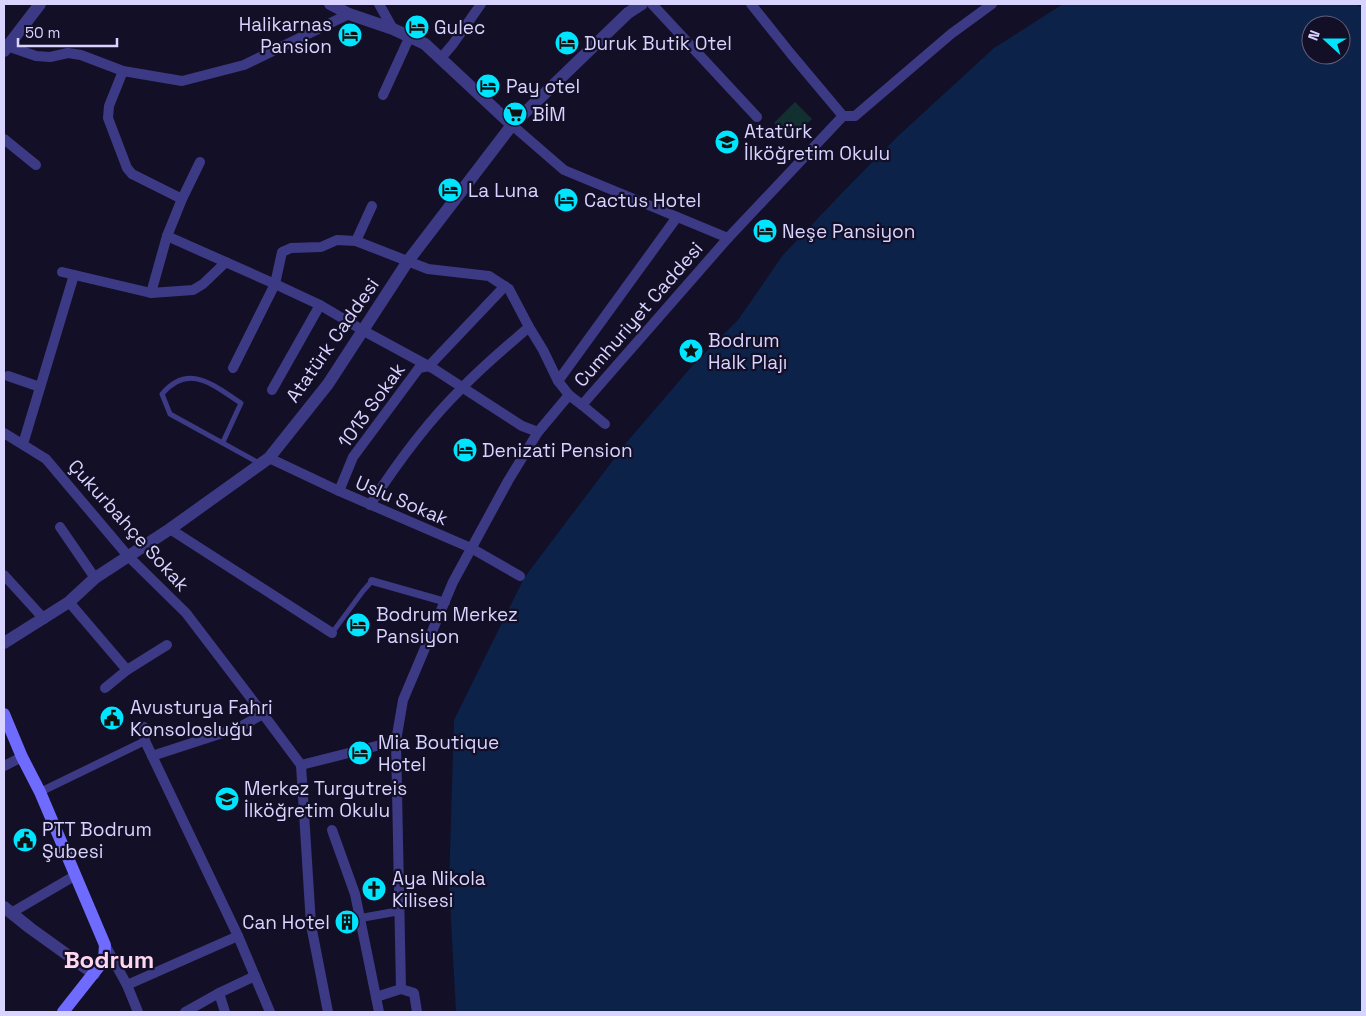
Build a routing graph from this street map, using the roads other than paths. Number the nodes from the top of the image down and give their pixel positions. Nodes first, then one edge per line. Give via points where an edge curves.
1 (40, 4) edge
2 (330, 4) edge
3 (379, 4) edge
4 (480, 4) edge
5 (642, 4) edge
6 (652, 4) edge
7 (751, 4) edge
8 (992, 4) edge
9 (349, 14) junction
10 (392, 29) junction
11 (410, 36) junction
12 (5, 47) edge
13 (441, 58) junction
14 (123, 71) junction
15 (383, 95) dead end
16 (844, 116) junction
17 (757, 117) dead end
18 (512, 125) junction
19 (4, 139) edge
20 (200, 162) dead end
21 (36, 165) dead end
22 (182, 199) junction
23 (372, 206) dead end
24 (677, 217) junction
25 (167, 236) junction
26 (728, 238) junction
27 (356, 241) junction
28 (408, 261) junction
29 (226, 262) junction
30 (62, 272) dead end
31 (74, 275) junction
32 (275, 284) junction
33 (504, 286) junction
34 (151, 293) junction
35 (320, 305) junction
36 (528, 327) junction
37 (364, 331) junction
38 (429, 366) junction
39 (233, 368) dead end
40 (8, 376) dead end
41 (558, 381) junction
42 (40, 387) junction
43 (461, 388) junction
44 (272, 390) dead end
45 (569, 396) junction
46 (582, 405) junction
47 (605, 424) dead end
48 (538, 432) junction
49 (4, 433) edge
50 (223, 442) junction
51 (23, 444) junction
52 (265, 461) junction
53 (339, 491) junction
54 (370, 505) junction
55 (60, 527) dead end
56 (170, 529) junction
57 (471, 548) junction
58 (128, 556) junction
59 (4, 575) edge
60 (520, 576) dead end
61 (95, 578) junction
62 (372, 581) joint
63 (69, 602) junction
64 (446, 602) junction
65 (44, 618) junction
66 (332, 633) joint
67 (4, 643) edge
68 (167, 645) dead end
69 (127, 670) junction
70 (105, 688) dead end
71 (4, 714) edge
72 (263, 714) junction
73 (144, 727) dead end
74 (145, 741) junction
75 (396, 741) junction
76 (152, 756) junction
77 (22, 757) junction
78 (4, 766) edge
79 (301, 766) junction
80 (40, 792) junction
81 (332, 830) dead end
82 (76, 875) junction
83 (7, 910) edge
84 (400, 911) junction
85 (361, 918) junction
86 (238, 936) junction
87 (105, 945) junction
88 (94, 974) junction
89 (255, 976) junction
90 (127, 985) junction
91 (402, 989) junction
92 (219, 993) junction
93 (376, 997) junction
94 (63, 1012) edge
95 (138, 1012) edge
96 (185, 1012) edge
97 (226, 1012) edge
98 (270, 1012) edge
99 (328, 1012) edge
100 (379, 1012) edge
101 (417, 1012) edge

1 - 12 street
2 - 9 street
3 - 10 street
4 - 13 street
5 - 18 street, Atatürk Caddesi via 628,13
6 - 17 street
7 - 16 street
8 - 16 street, Cumhuriyet Caddesi via 951,34 855,116
9 - 10 street
9 - 14 street via 244,65 182,81
10 - 11 street
11 - 13 street
11 - 15 street
12 - 14 street via 36,56 80,54
13 - 18 street
14 - 22 street via 108,118 127,168 132,174
16 - 26 street, Cumhuriyet Caddesi
18 - 24 street via 564,170
18 - 28 street, Atatürk Caddesi
19 - 21 street
20 - 22 street
22 - 25 street
23 - 27 street
24 - 26 street
24 - 41 street
25 - 29 street
25 - 34 street
26 - 46 street, Cumhuriyet Caddesi
27 - 28 street
27 - 32 street via 337,240 321,247 291,248 282,252
28 - 33 street via 428,269 489,276
28 - 37 street, Atatürk Caddesi
29 - 32 street
29 - 34 street via 193,290
30 - 31 street
31 - 34 street
31 - 42 street
32 - 35 street
32 - 39 street
33 - 36 street
33 - 38 street, 1013 Sokak
35 - 37 street
35 - 44 street
36 - 41 street
36 - 43 street
37 - 38 street
37 - 52 street, Atatürk Caddesi via 328,384
38 - 43 street
38 - 53 street, 1013 Sokak via 419,368 353,457
40 - 42 street
41 - 45 street
42 - 51 street
43 - 48 street via 522,426
43 - 54 street via 393,470
45 - 46 street, Cumhuriyet Caddesi
45 - 48 street, Cumhuriyet Caddesi
46 - 47 street
48 - 57 street, Cumhuriyet Caddesi
49 - 51 street, Çukurbahçe Sokak
50 - 50 lane via 170,414 162,394 171,384 195,377 241,403
50 - 52 lane
51 - 58 street, Çukurbahçe Sokak via 46,459
52 - 53 street, Uslu Sokak
52 - 56 street, Atatürk Caddesi
53 - 54 street, Uslu Sokak
54 - 57 street, Uslu Sokak
55 - 61 street
56 - 58 street, Atatürk Caddesi
56 - 66 street
57 - 60 street, Uslu Sokak
57 - 64 street, Cumhuriyet Caddesi
58 - 61 street, Atatürk Caddesi
58 - 72 street, Çukurbahçe Sokak via 186,613
59 - 65 street
61 - 63 street, Atatürk Caddesi
62 - 64 street
62 - 66 lane
63 - 65 street, Atatürk Caddesi
63 - 69 street
64 - 75 street, Cumhuriyet Caddesi via 403,700
65 - 67 street, Atatürk Caddesi
68 - 69 street
69 - 70 street
71 - 77 main road
72 - 76 street via 238,728
72 - 79 street, Çukurbahçe Sokak
73 - 74 street
74 - 76 street
74 - 80 street
75 - 79 street
75 - 84 street, Cumhuriyet Caddesi
76 - 86 street
77 - 78 street
77 - 80 main road
79 - 99 street via 311,925
80 - 82 main road
81 - 85 street
82 - 83 street
82 - 87 main road
83 - 88 street
84 - 85 street
84 - 91 street, Cumhuriyet Caddesi
85 - 93 street
86 - 89 street
86 - 90 street
87 - 88 main road via 104,960
87 - 90 street
88 - 94 main road
89 - 92 street
89 - 98 street
90 - 95 street
91 - 93 street
91 - 101 street via 414,993
92 - 96 street
92 - 97 street
93 - 100 street

